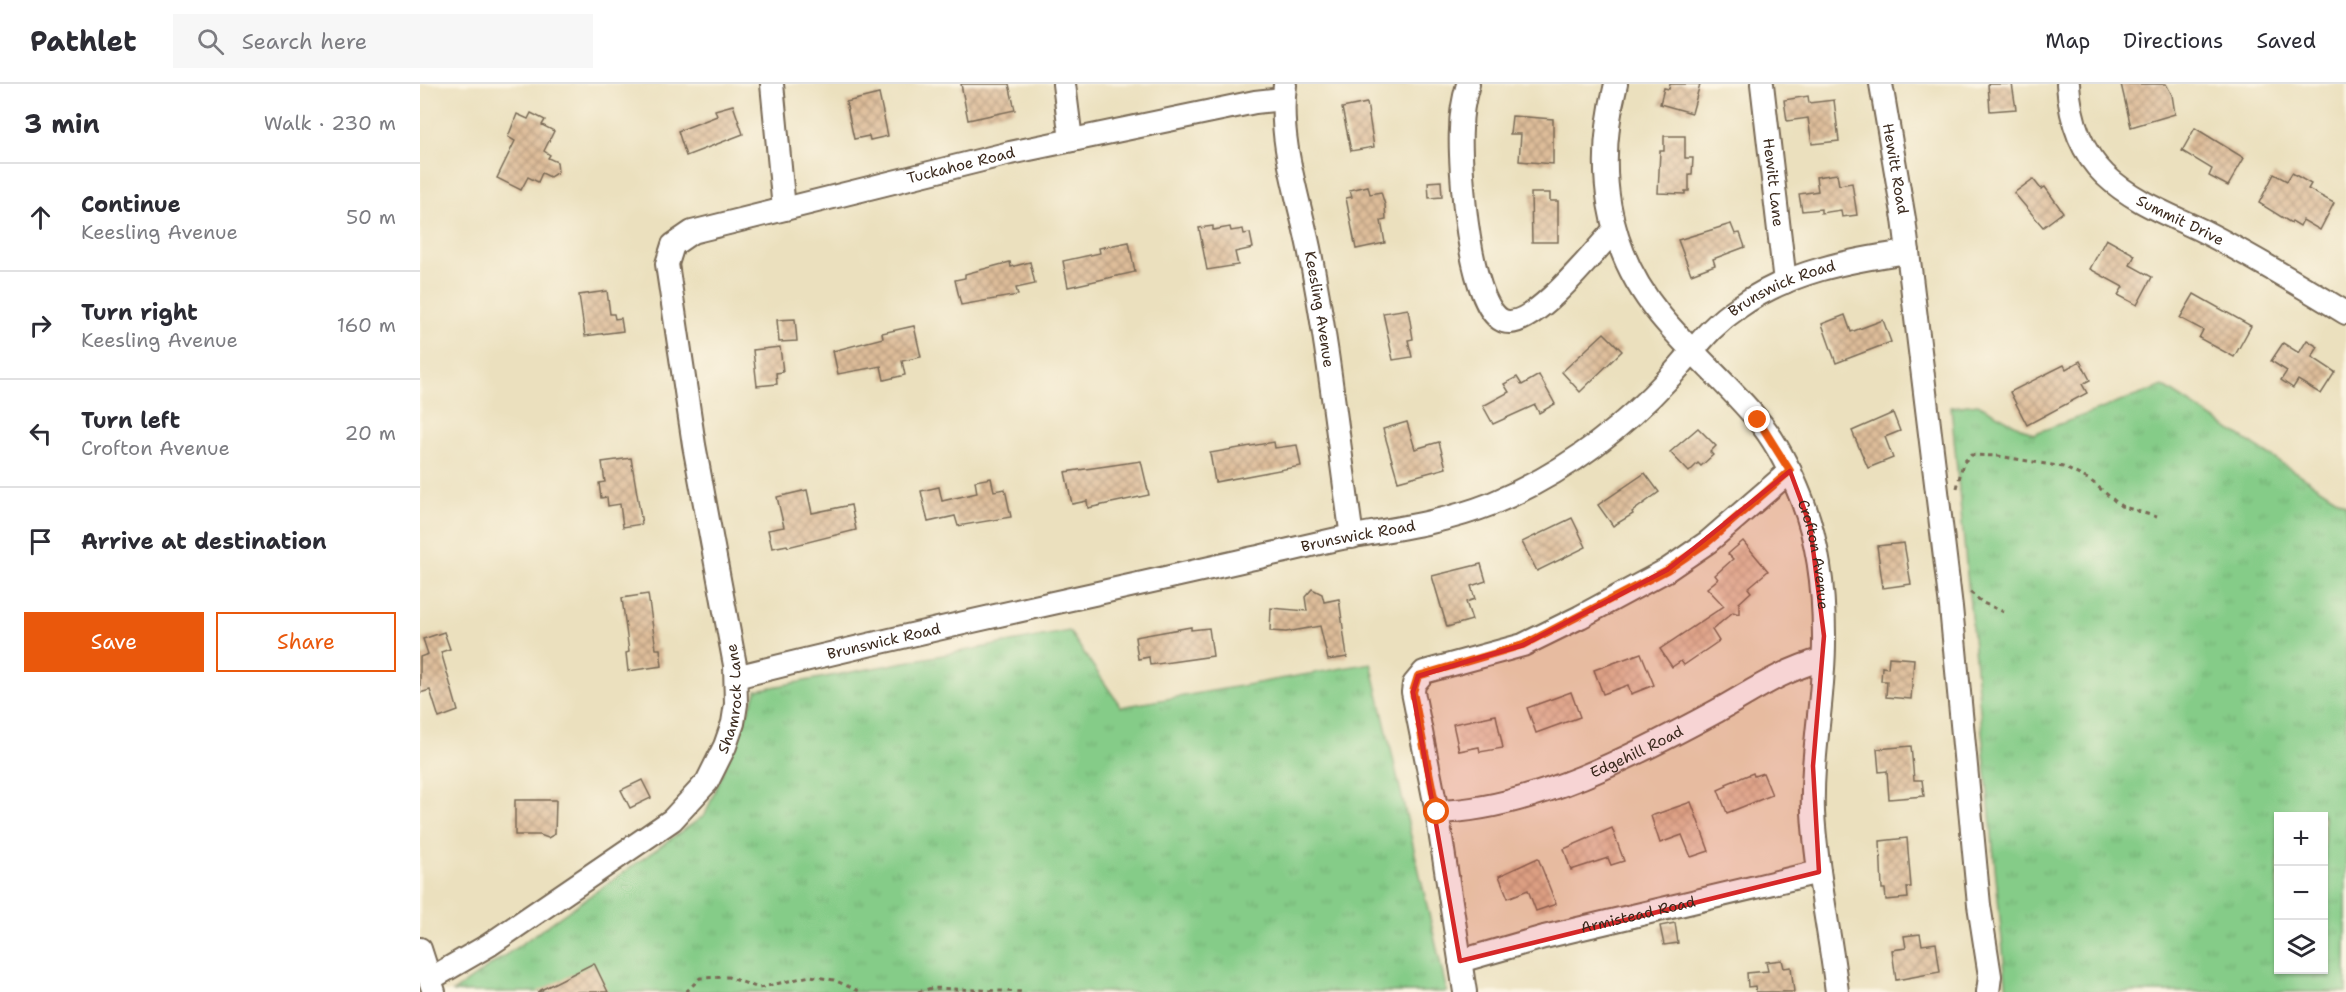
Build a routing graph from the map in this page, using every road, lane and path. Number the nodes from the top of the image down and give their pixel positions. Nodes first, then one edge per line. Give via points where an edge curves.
1 (772, 84) edge
2 (1064, 84) edge
3 (1468, 84) edge
4 (1616, 84) edge
5 (1762, 84) edge
6 (1881, 84) edge
7 (2068, 84) edge
8 (1284, 92) edge
9 (1071, 140) junction
10 (784, 209) junction
11 (1614, 230) junction
12 (1908, 252) junction
13 (668, 273) joint
14 (1785, 282) junction
15 (2346, 313) edge
16 (1692, 350) junction
17 (1790, 471) junction
18 (1956, 492) dead end
19 (2157, 518) dead end
20 (1352, 537) junction
21 (1964, 588) dead end
22 (2004, 612) dead end
23 (1822, 659) junction
24 (736, 677) junction
25 (1437, 812) junction
26 (1819, 872) junction
27 (420, 949) edge
28 (1460, 961) junction
29 (432, 986) edge
30 (687, 992) edge
31 (861, 992) edge
32 (918, 992) edge
33 (1024, 992) edge
34 (1465, 992) edge
35 (1837, 992) edge
36 (1988, 992) edge

1 - 10 street
2 - 9 street
3 - 11 street via 1461,129 1463,199 1479,285 1491,312 1501,321 1525,319 1554,295
4 - 11 street, Crofton Avenue via 1604,147
5 - 14 street, Hewitt Lane
6 - 12 street, Hewitt Road
7 - 15 street, Summit Drive via 2070,111 2089,156 2121,188
8 - 9 street, Tuckahoe Road via 1255,102
8 - 20 street, Keesling Avenue via 1295,195 1331,383
9 - 10 street, Tuckahoe Road
10 - 13 street, Tuckahoe Road via 682,236 669,252
11 - 16 street, Crofton Avenue via 1641,289
12 - 14 street, Brunswick Road via 1846,263
12 - 36 street, Hewitt Road via 1990,976
13 - 24 street, Shamrock Lane
14 - 16 street, Brunswick Road via 1738,307
16 - 17 street, Crofton Avenue via 1758,420
16 - 20 street, Brunswick Road via 1667,381 1606,437 1532,485 1458,516
17 - 23 street, Crofton Avenue via 1810,525 1819,571
17 - 25 street via 1708,542 1667,570 1523,645 1418,676 1413,692
18 - 19 path via 1963,463 1971,455 1998,456 2063,467 2090,480 2121,506
20 - 24 street, Brunswick Road via 888,638
21 - 22 path via 1983,603
23 - 25 street, Edgehill Road via 1775,676 1660,741 1591,772 1478,808
23 - 26 street, Crofton Avenue via 1813,813
24 - 29 street, Shamrock Lane via 736,704 725,746 691,803
25 - 28 street
26 - 28 street, Armistead Road via 1544,937
26 - 35 street, Crofton Avenue
27 - 29 street
28 - 34 street
30 - 31 path via 700,978 728,977 759,988 810,976 834,980
32 - 33 path via 932,988

